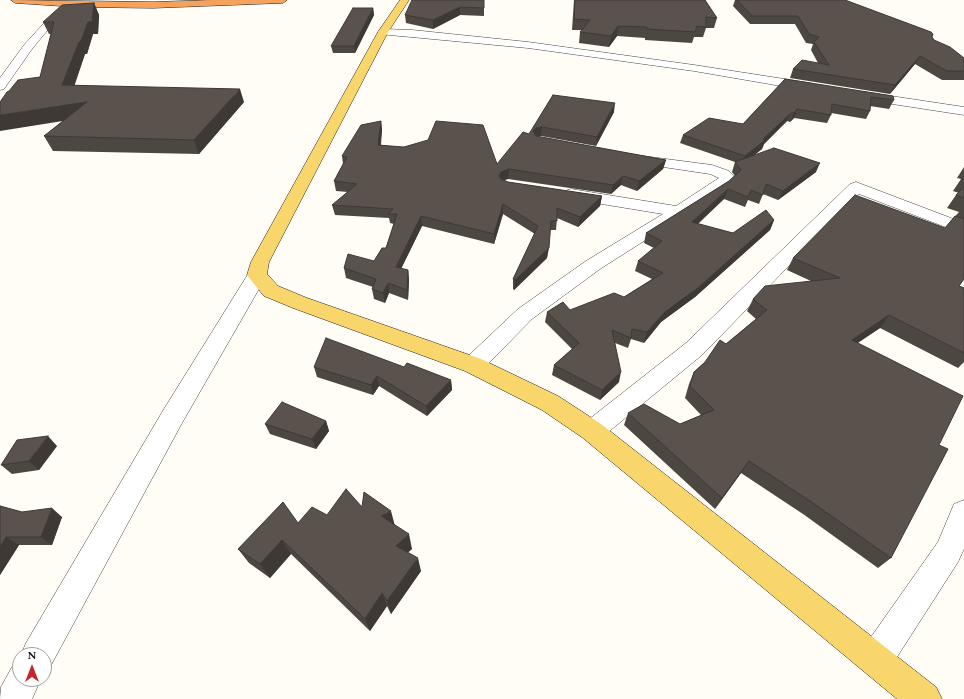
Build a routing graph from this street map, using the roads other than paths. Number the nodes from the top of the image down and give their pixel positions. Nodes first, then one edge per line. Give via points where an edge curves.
1 (15, 0) edge
2 (121, 0) edge
3 (157, 0) edge
4 (283, 0) edge
5 (405, 0) edge
6 (60, 1) edge
7 (76, 4) junction
8 (383, 32) junction
9 (0, 86) edge
10 (819, 88) edge
11 (856, 95) edge
12 (964, 110) edge
13 (616, 156) edge
14 (552, 192) edge
15 (678, 211) junction
16 (964, 229) edge
17 (257, 276) junction
18 (473, 365) junction
19 (592, 431) junction
20 (964, 513) edge
21 (43, 647) edge
22 (876, 659) junction
23 (20, 687) edge
24 (13, 699) edge
25 (924, 699) edge

1 - 6 highway
2 - 3 highway
4 - 7 highway via 153,5
5 - 8 main road
6 - 7 highway
7 - 9 street via 48,24
8 - 10 street via 528,45
8 - 17 main road via 260,262
11 - 12 street
13 - 15 street via 712,170 724,174 728,179
14 - 15 street
15 - 18 street via 593,265 526,314
16 - 19 street via 856,187 694,350
17 - 18 main road via 271,291 300,303
17 - 21 street via 173,416
18 - 19 main road via 550,403
19 - 22 main road
20 - 22 street via 948,552
22 - 25 main road
23 - 24 street

